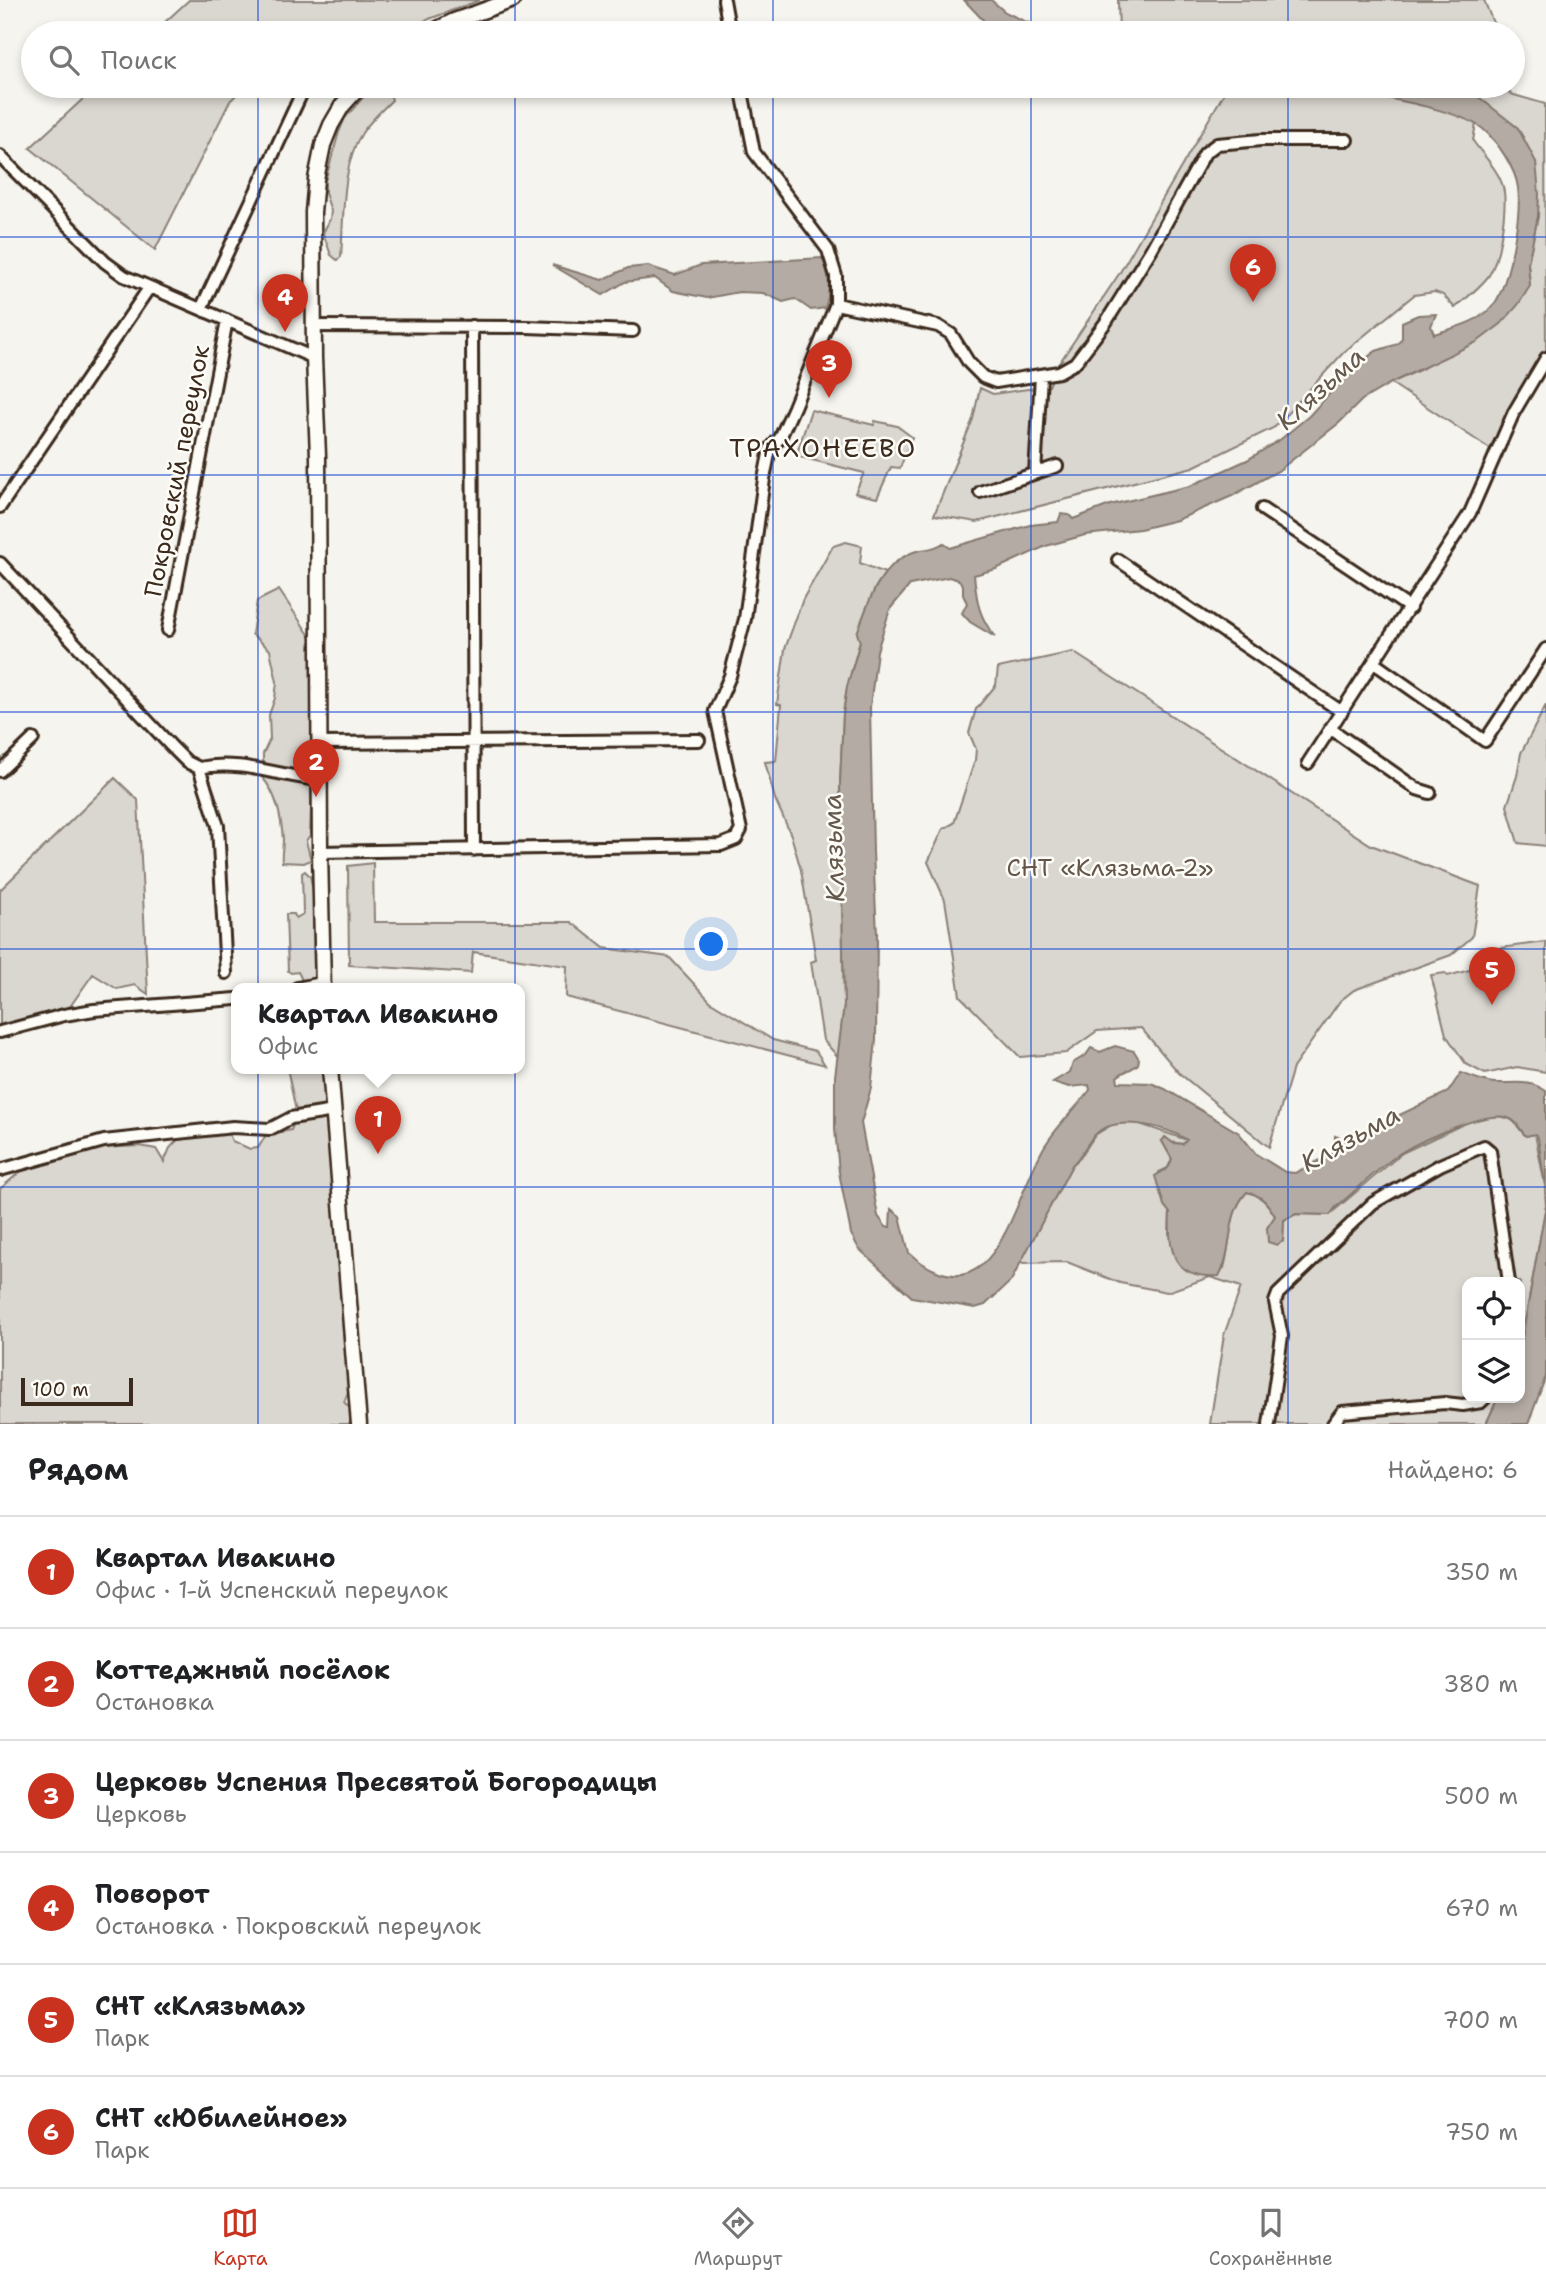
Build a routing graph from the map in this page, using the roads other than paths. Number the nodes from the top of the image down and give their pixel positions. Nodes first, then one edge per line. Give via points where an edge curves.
1 (513, 0) edge
2 (724, 0) edge
3 (454, 21) edge
4 (728, 21) edge
5 (299, 98) edge
6 (349, 98) edge
7 (743, 98) edge
8 (1347, 140) dead end
9 (0, 156) edge
10 (149, 288) junction
11 (836, 304) junction
12 (201, 309) junction
13 (227, 320) junction
14 (313, 326) junction
15 (472, 326) junction
16 (633, 331) dead end
17 (314, 358) junction
18 (1546, 358) edge
19 (1041, 376) junction
20 (1057, 466) dead end
21 (1035, 473) junction
22 (980, 492) dead end
23 (0, 507) edge
24 (1262, 509) dead end
25 (1118, 560) dead end
26 (0, 563) edge
27 (1410, 608) junction
28 (168, 630) dead end
29 (1546, 649) edge
30 (1374, 663) junction
31 (1342, 712) junction
32 (1331, 729) junction
33 (33, 739) dead end
34 (699, 740) dead end
35 (474, 741) junction
36 (319, 743) junction
37 (0, 753) edge
38 (9, 762) junction
39 (1308, 763) dead end
40 (199, 768) junction
41 (0, 771) edge
42 (319, 780) junction
43 (1430, 793) dead end
44 (474, 850) junction
45 (320, 852) junction
46 (226, 973) dead end
47 (323, 983) edge
48 (231, 999) edge
49 (0, 1032) edge
50 (331, 1074) edge
51 (334, 1111) junction
52 (0, 1170) edge
53 (1508, 1277) edge
54 (1475, 1403) edge
55 (359, 1424) edge
56 (1269, 1424) edge
57 (1333, 1424) edge

1 - 3 main road
2 - 4 street
5 - 12 street
6 - 14 main road via 331,125 316,179
7 - 11 street via 754,152 828,250 836,276
8 - 19 street via 1217,144 1205,153 1151,250 1075,363
9 - 10 street via 114,270
10 - 12 street
10 - 23 street
11 - 19 street via 938,326 951,334 983,377 996,382
11 - 44 street via 780,438 770,449 745,618 715,712 741,830 736,839 721,845
12 - 13 street
13 - 17 street
13 - 28 street, Покровский переулок
14 - 15 street
14 - 17 main road
15 - 16 street
15 - 35 street
17 - 36 main road
18 - 27 street via 1514,412 1470,513
19 - 21 street
20 - 21 street
21 - 22 street
24 - 27 street
25 - 31 street
26 - 40 street via 171,746
27 - 30 street
29 - 30 street via 1485,741
30 - 31 street
31 - 32 street
32 - 39 street
32 - 43 street via 1417,789
33 - 38 street
34 - 35 street
35 - 36 street
35 - 44 street
36 - 42 main road
37 - 38 street
38 - 41 street
40 - 42 street via 237,765
40 - 46 street via 218,827
42 - 45 main road
44 - 45 street
45 - 47 main road
48 - 49 street via 94,1010
50 - 51 main road
51 - 52 street via 291,1118 270,1129 233,1127 104,1141
51 - 55 main road
53 - 56 street via 1489,1151 1484,1146 1373,1203 1278,1294 1275,1302 1282,1336
54 - 57 street via 1342,1412

